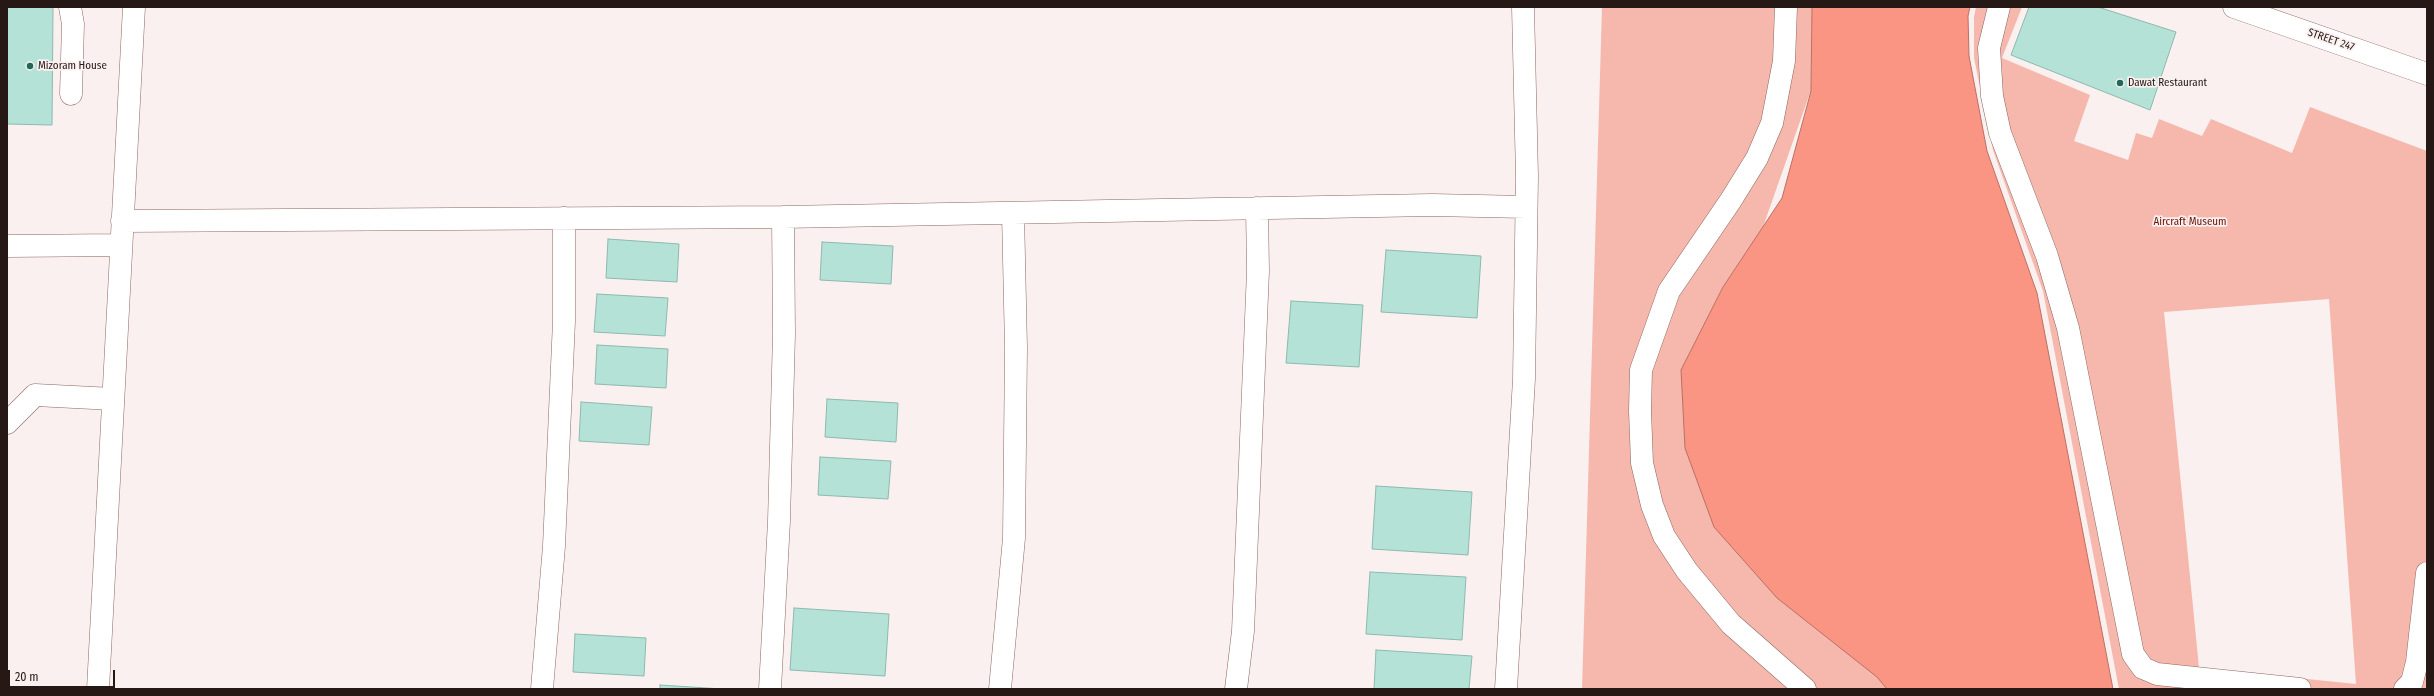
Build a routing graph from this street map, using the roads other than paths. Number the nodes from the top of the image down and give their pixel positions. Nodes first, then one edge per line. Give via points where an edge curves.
1 (70, 7) edge
2 (134, 7) edge
3 (1524, 7) edge
4 (1786, 7) edge
5 (1999, 7) edge
6 (2234, 7) edge
7 (2427, 74) edge
8 (71, 94) dead end
9 (1526, 207) junction
10 (1257, 208) junction
11 (1013, 213) junction
12 (783, 217) junction
13 (564, 218) junction
14 (122, 221) junction
15 (121, 245) junction
16 (7, 246) edge
17 (113, 399) junction
18 (7, 423) edge
19 (2427, 573) edge
20 (98, 689) edge
21 (542, 689) edge
22 (770, 689) edge
23 (1000, 689) edge
24 (1236, 689) edge
25 (1506, 689) edge
26 (1805, 689) edge
27 (2300, 689) edge
28 (2405, 689) edge

1 - 8 street via 73,24
2 - 14 street
3 - 9 street
4 - 26 street via 1784,61 1772,123 1757,158 1669,291 1641,370 1640,412 1642,463 1652,505 1664,536 1687,571 1731,624
5 - 27 street via 1989,48 1992,96 2000,132 2047,256 2068,328 2133,654 2143,668 2156,674
6 - 7 street, STREET 247
9 - 10 street via 1432,205
9 - 25 street via 1524,379
10 - 11 street
10 - 24 street via 1258,270 1243,631
11 - 12 street
11 - 23 street via 1016,348 1014,538
12 - 13 street
12 - 22 street via 784,334 780,521
13 - 14 street
13 - 21 street via 564,321 554,546
14 - 15 street
15 - 16 street
15 - 17 street
17 - 18 street via 35,395
17 - 20 street
19 - 28 street via 2417,662 2412,682

